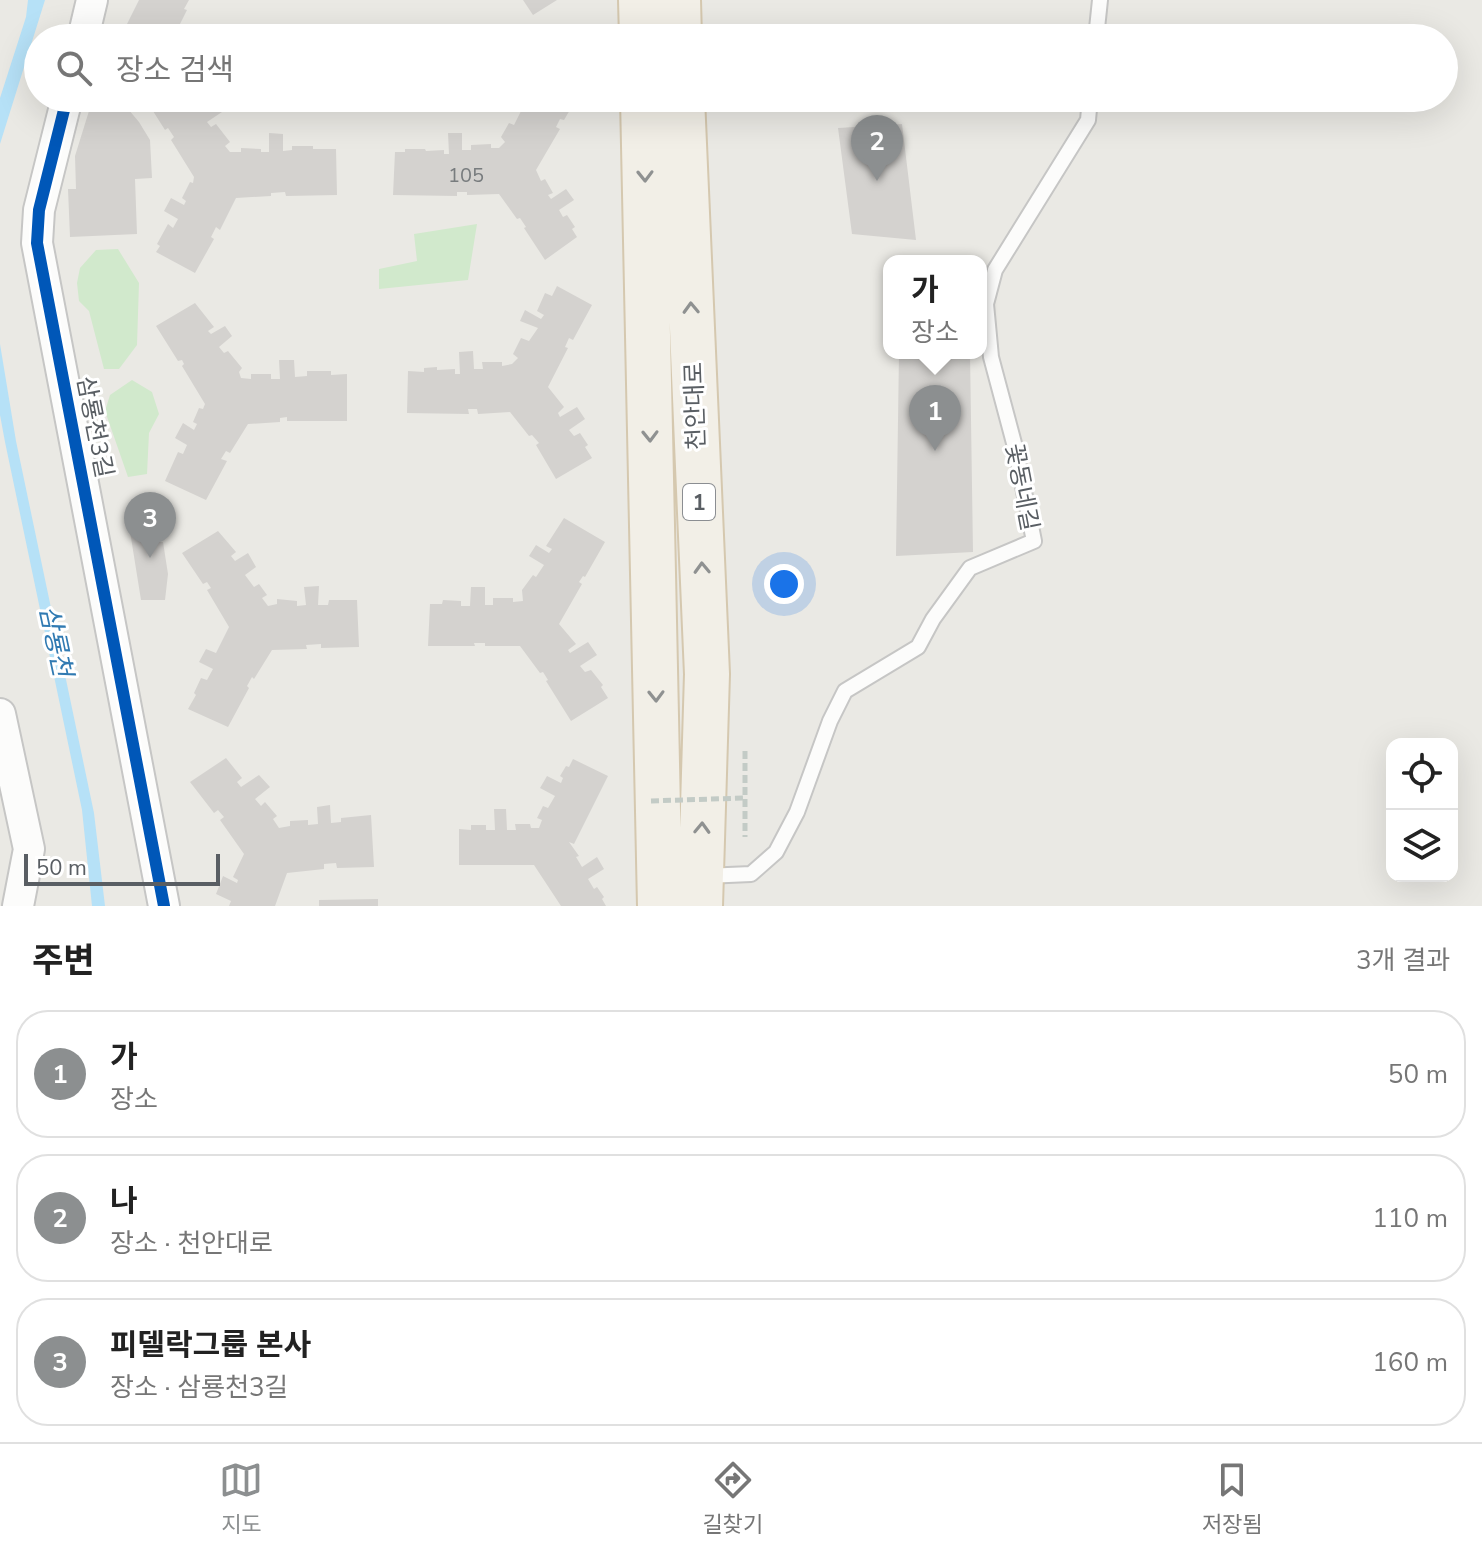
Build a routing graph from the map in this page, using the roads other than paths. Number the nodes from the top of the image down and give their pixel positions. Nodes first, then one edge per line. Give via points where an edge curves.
1 (92, 0) edge
2 (641, 0) edge
3 (678, 0) edge
4 (1100, 0) edge
5 (86, 24) edge
6 (642, 24) edge
7 (679, 24) edge
8 (1097, 24) edge
9 (64, 112) edge
10 (643, 112) edge
11 (683, 112) edge
12 (1089, 112) edge
13 (987, 300) edge
14 (987, 315) edge
15 (0, 714) edge
16 (700, 891) edge
17 (18, 906) edge
18 (164, 906) edge
19 (660, 906) edge

1 - 5 street
2 - 6 main road
3 - 7 main road
4 - 8 lane
9 - 18 street, 삼룡천3길 via 39,210 37,243
10 -> 19 main road, 천안대로 / 1
16 -> 11 main road, 천안대로 / 1 via 707,674
12 - 13 lane, 꽃동네길 via 995,270
14 - 16 lane, 꽃동네길 via 991,357 1034,541 970,568 918,647 845,691 776,852 751,874
15 - 17 street via 29,849

